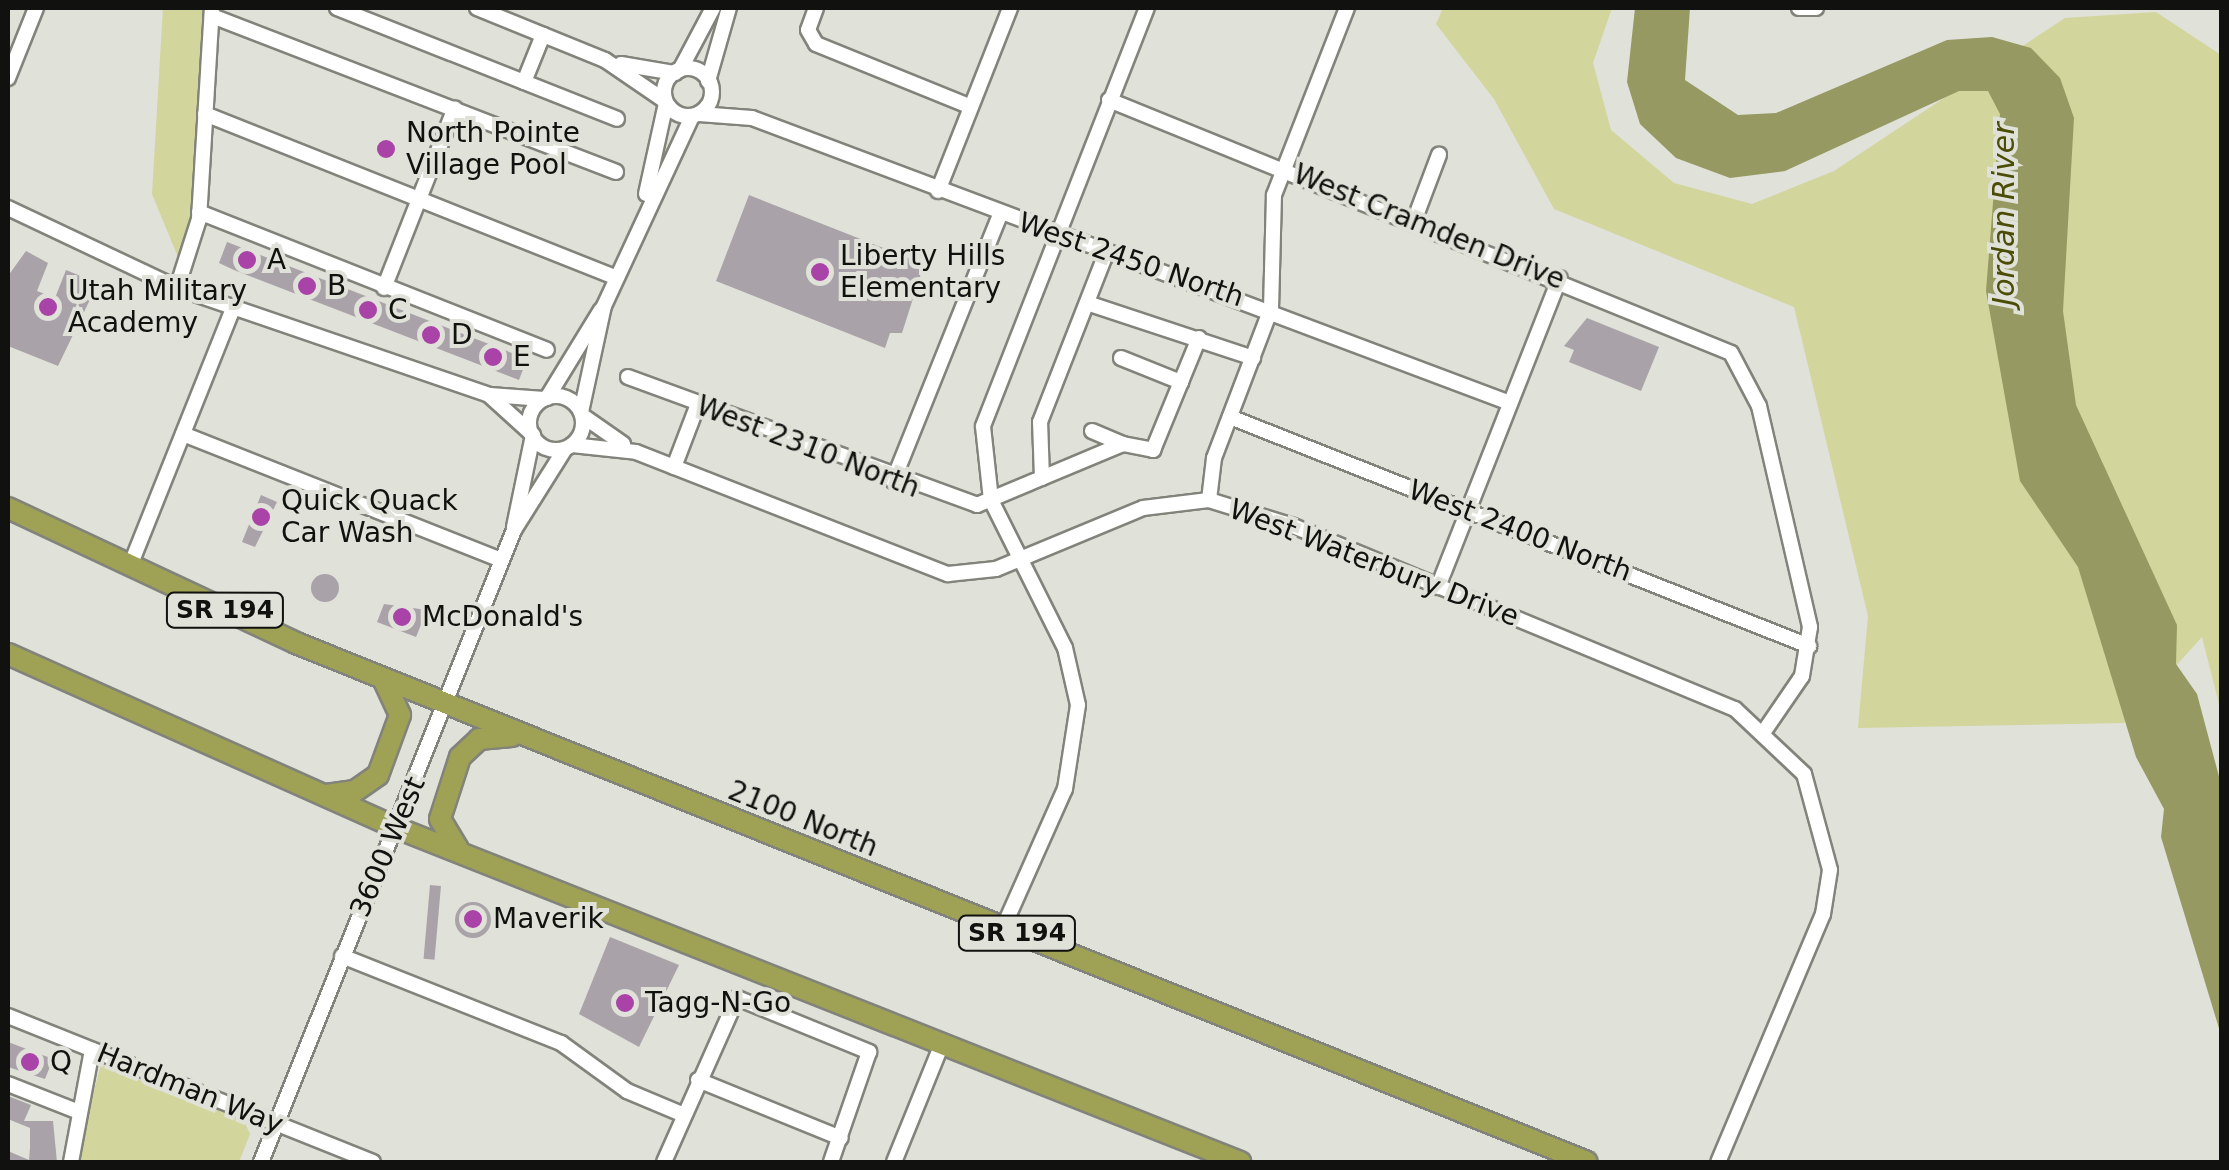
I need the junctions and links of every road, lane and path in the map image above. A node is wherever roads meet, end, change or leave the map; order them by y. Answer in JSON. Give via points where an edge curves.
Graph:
{"nodes":[{"id":1,"x":36,"y":8,"type":"edge"},
{"id":2,"x":336,"y":8,"type":"edge"},
{"id":3,"x":477,"y":8,"type":"edge"},
{"id":4,"x":713,"y":8,"type":"edge"},
{"id":5,"x":729,"y":8,"type":"edge"},
{"id":6,"x":816,"y":8,"type":"edge"},
{"id":7,"x":1010,"y":8,"type":"edge"},
{"id":8,"x":1146,"y":8,"type":"edge"},
{"id":9,"x":1347,"y":8,"type":"edge"},
{"id":10,"x":1800,"y":8,"type":"edge"},
{"id":11,"x":1816,"y":8,"type":"edge"},
{"id":12,"x":212,"y":12,"type":"edge"},
{"id":13,"x":543,"y":35,"type":"junction"},
{"id":14,"x":604,"y":60,"type":"junction"},
{"id":15,"x":677,"y":71,"type":"junction"},
{"id":16,"x":8,"y":78,"type":"edge"},
{"id":17,"x":524,"y":82,"type":"junction"},
{"id":18,"x":710,"y":84,"type":"junction"},
{"id":19,"x":1108,"y":100,"type":"junction"},
{"id":20,"x":666,"y":102,"type":"junction"},
{"id":21,"x":454,"y":108,"type":"junction"},
{"id":22,"x":971,"y":108,"type":"junction"},
{"id":23,"x":205,"y":114,"type":"junction"},
{"id":24,"x":695,"y":115,"type":"junction"},
{"id":25,"x":752,"y":118,"type":"junction"},
{"id":26,"x":617,"y":119,"type":"dead end"},
{"id":27,"x":1439,"y":155,"type":"dead end"},
{"id":28,"x":1283,"y":169,"type":"junction"},
{"id":29,"x":616,"y":172,"type":"dead end"},
{"id":30,"x":938,"y":191,"type":"junction"},
{"id":31,"x":419,"y":198,"type":"junction"},
{"id":32,"x":645,"y":200,"type":"junction"},
{"id":33,"x":8,"y":208,"type":"edge"},
{"id":34,"x":199,"y":212,"type":"junction"},
{"id":35,"x":1000,"y":216,"type":"junction"},
{"id":36,"x":1414,"y":221,"type":"junction"},
{"id":37,"x":1054,"y":237,"type":"junction"},
{"id":38,"x":1106,"y":254,"type":"junction"},
{"id":39,"x":615,"y":276,"type":"junction"},
{"id":40,"x":1560,"y":278,"type":"junction"},
{"id":41,"x":177,"y":288,"type":"junction"},
{"id":42,"x":384,"y":288,"type":"junction"},
{"id":43,"x":1087,"y":302,"type":"junction"},
{"id":44,"x":234,"y":306,"type":"junction"},
{"id":45,"x":604,"y":306,"type":"junction"},
{"id":46,"x":1271,"y":309,"type":"junction"},
{"id":47,"x":1199,"y":338,"type":"junction"},
{"id":48,"x":547,"y":350,"type":"dead end"},
{"id":49,"x":1121,"y":358,"type":"dead end"},
{"id":50,"x":1254,"y":358,"type":"junction"},
{"id":51,"x":628,"y":376,"type":"dead end"},
{"id":52,"x":1181,"y":382,"type":"junction"},
{"id":53,"x":489,"y":395,"type":"junction"},
{"id":54,"x":546,"y":398,"type":"junction"},
{"id":55,"x":1510,"y":403,"type":"junction"},
{"id":56,"x":698,"y":404,"type":"junction"},
{"id":57,"x":582,"y":414,"type":"junction"},
{"id":58,"x":1230,"y":417,"type":"junction"},
{"id":59,"x":1092,"y":430,"type":"dead end"},
{"id":60,"x":183,"y":434,"type":"junction"},
{"id":61,"x":532,"y":435,"type":"junction"},
{"id":62,"x":1122,"y":444,"type":"junction"},
{"id":63,"x":569,"y":447,"type":"junction"},
{"id":64,"x":636,"y":452,"type":"junction"},
{"id":65,"x":674,"y":467,"type":"junction"},
{"id":66,"x":1042,"y":478,"type":"junction"},
{"id":67,"x":893,"y":481,"type":"junction"},
{"id":68,"x":990,"y":500,"type":"junction"},
{"id":69,"x":1208,"y":500,"type":"junction"},
{"id":70,"x":8,"y":508,"type":"edge"},
{"id":71,"x":1468,"y":511,"type":"junction"},
{"id":72,"x":514,"y":530,"type":"junction"},
{"id":73,"x":502,"y":560,"type":"junction"},
{"id":74,"x":1017,"y":560,"type":"junction"},
{"id":75,"x":130,"y":566,"type":"junction"},
{"id":76,"x":1438,"y":587,"type":"junction"},
{"id":77,"x":1809,"y":646,"type":"junction"},
{"id":78,"x":8,"y":654,"type":"edge"},
{"id":79,"x":380,"y":678,"type":"junction"},
{"id":80,"x":446,"y":704,"type":"junction"},
{"id":81,"x":1766,"y":730,"type":"junction"},
{"id":82,"x":528,"y":738,"type":"junction"},
{"id":83,"x":319,"y":794,"type":"junction"},
{"id":84,"x":398,"y":828,"type":"junction"},
{"id":85,"x":465,"y":854,"type":"junction"},
{"id":86,"x":1004,"y":928,"type":"junction"},
{"id":87,"x":342,"y":956,"type":"junction"},
{"id":88,"x":8,"y":1016,"type":"edge"},
{"id":89,"x":942,"y":1044,"type":"junction"},
{"id":90,"x":92,"y":1050,"type":"junction"},
{"id":91,"x":698,"y":1080,"type":"junction"},
{"id":92,"x":8,"y":1084,"type":"edge"},
{"id":93,"x":74,"y":1110,"type":"junction"},
{"id":94,"x":684,"y":1115,"type":"junction"},
{"id":95,"x":277,"y":1124,"type":"junction"},
{"id":96,"x":841,"y":1138,"type":"junction"},
{"id":97,"x":339,"y":1156,"type":"edge"},
{"id":98,"x":71,"y":1162,"type":"edge"},
{"id":99,"x":261,"y":1162,"type":"edge"},
{"id":100,"x":373,"y":1162,"type":"edge"},
{"id":101,"x":664,"y":1162,"type":"edge"},
{"id":102,"x":831,"y":1162,"type":"edge"},
{"id":103,"x":894,"y":1162,"type":"edge"},
{"id":104,"x":1240,"y":1162,"type":"edge"},
{"id":105,"x":1587,"y":1162,"type":"edge"},
{"id":106,"x":1718,"y":1162,"type":"edge"}],
"edges":[{"from":1,"to":16,"type":"street"},
{"from":2,"to":17,"type":"street"},
{"from":3,"to":13,"type":"street"},
{"from":4,"to":15,"type":"street"},
{"from":5,"to":18,"type":"street"},
{"from":6,"to":22,"type":"street","via":[[809,37]]},
{"from":7,"to":22,"type":"street"},
{"from":8,"to":19,"type":"street"},
{"from":9,"to":28,"type":"street"},
{"from":10,"to":11,"type":"street"},
{"from":12,"to":21,"type":"street"},
{"from":12,"to":23,"type":"street"},
{"from":13,"to":14,"type":"street"},
{"from":13,"to":17,"type":"street"},
{"from":14,"to":15,"type":"street","name":"West 2450 North"},
{"from":14,"to":20,"type":"street"},
{"from":15,"to":18,"type":"street","name":"West 2450 North"},
{"from":15,"to":20,"type":"street"},
{"from":17,"to":26,"type":"street"},
{"from":18,"to":24,"type":"street"},
{"from":18,"to":25,"type":"street","name":"West 2450 North"},
{"from":19,"to":28,"type":"street","name":"West Cramden Drive"},
{"from":19,"to":37,"type":"street"},
{"from":20,"to":24,"type":"street"},
{"from":20,"to":32,"type":"street"},
{"from":21,"to":29,"type":"street"},
{"from":21,"to":31,"type":"street"},
{"from":22,"to":30,"type":"street"},
{"from":23,"to":31,"type":"street"},
{"from":23,"to":34,"type":"street"},
{"from":24,"to":25,"type":"street","name":"West 2450 North"},
{"from":24,"to":32,"type":"street"},
{"from":25,"to":30,"type":"street","name":"West 2450 North"},
{"from":27,"to":36,"type":"street"},
{"from":28,"to":36,"type":"street","name":"West Cramden Drive"},
{"from":28,"to":46,"type":"street","via":[[1272,213]]},
{"from":30,"to":35,"type":"street","name":"West 2450 North"},
{"from":31,"to":39,"type":"street"},
{"from":31,"to":42,"type":"street"},
{"from":32,"to":39,"type":"street"},
{"from":33,"to":41,"type":"street"},
{"from":34,"to":41,"type":"street"},
{"from":34,"to":42,"type":"street"},
{"from":35,"to":37,"type":"street","name":"West 2450 North"},
{"from":35,"to":67,"type":"street"},
{"from":36,"to":40,"type":"street","name":"West Cramden Drive"},
{"from":37,"to":38,"type":"street","name":"West 2450 North"},
{"from":37,"to":68,"type":"street","via":[[986,410]]},
{"from":38,"to":43,"type":"street"},
{"from":38,"to":46,"type":"street","name":"West 2450 North"},
{"from":39,"to":45,"type":"street"},
{"from":40,"to":55,"type":"street"},
{"from":40,"to":77,"type":"street","name":"West Cramden Drive","via":[[1696,332],[1742,365],[1759,406]]},
{"from":41,"to":44,"type":"street"},
{"from":42,"to":48,"type":"street"},
{"from":43,"to":47,"type":"street"},
{"from":43,"to":66,"type":"street","via":[[1040,422]]},
{"from":44,"to":53,"type":"street"},
{"from":44,"to":60,"type":"street"},
{"from":45,"to":54,"type":"street"},
{"from":45,"to":57,"type":"street"},
{"from":46,"to":50,"type":"street"},
{"from":46,"to":55,"type":"street","name":"West 2450 North"},
{"from":47,"to":50,"type":"street"},
{"from":47,"to":52,"type":"street"},
{"from":49,"to":52,"type":"street"},
{"from":50,"to":58,"type":"street"},
{"from":51,"to":56,"type":"street","name":"West 2310 North"},
{"from":52,"to":62,"type":"street","via":[[1150,452]]},
{"from":53,"to":54,"type":"street"},
{"from":53,"to":61,"type":"street"},
{"from":54,"to":57,"type":"street","name":"West Waterbury Drive","via":[[567,398]]},
{"from":54,"to":61,"type":"street"},
{"from":55,"to":71,"type":"street"},
{"from":56,"to":65,"type":"street"},
{"from":56,"to":67,"type":"street","name":"West 2310 North"},
{"from":57,"to":63,"type":"street"},
{"from":57,"to":64,"type":"street","name":"West Waterbury Drive"},
{"from":58,"to":69,"type":"street"},
{"from":58,"to":71,"type":"street","name":"West 2400 North"},
{"from":59,"to":62,"type":"street"},
{"from":60,"to":73,"type":"street"},
{"from":60,"to":75,"type":"street"},
{"from":61,"to":63,"type":"street","name":"West Waterbury Drive"},
{"from":61,"to":72,"type":"street"},
{"from":62,"to":66,"type":"street"},
{"from":63,"to":64,"type":"street","name":"West Waterbury Drive"},
{"from":63,"to":72,"type":"street"},
{"from":64,"to":65,"type":"street","name":"West Waterbury Drive"},
{"from":65,"to":74,"type":"street","name":"West Waterbury Drive","via":[[948,574]]},
{"from":66,"to":68,"type":"street"},
{"from":67,"to":68,"type":"street","name":"West 2310 North","via":[[966,505]]},
{"from":68,"to":74,"type":"street"},
{"from":69,"to":74,"type":"street","name":"West Waterbury Drive","via":[[1143,508]]},
{"from":69,"to":76,"type":"street","name":"West Waterbury Drive"},
{"from":70,"to":75,"type":"highway","name":"2100 North","number":"SR 194"},
{"from":71,"to":76,"type":"street"},
{"from":71,"to":77,"type":"street","name":"West 2400 North"},
{"from":72,"to":73,"type":"street","name":"3600 West"},
{"from":73,"to":80,"type":"street","name":"3600 West"},
{"from":74,"to":86,"type":"street","via":[[1065,648],[1078,720],[1065,789]]},
{"from":75,"to":79,"type":"highway","name":"2100 North","number":"SR 194"},
{"from":76,"to":81,"type":"street","name":"West Waterbury Drive","via":[[1714,698]]},
{"from":77,"to":81,"type":"street","via":[[1802,676]]},
{"from":78,"to":83,"type":"highway"},
{"from":79,"to":80,"type":"highway","name":"2100 North","number":"SR 194"},
{"from":79,"to":83,"type":"highway","via":[[400,715],[378,775],[355,791]]},
{"from":80,"to":82,"type":"highway","name":"2100 North","number":"SR 194"},
{"from":80,"to":84,"type":"street","name":"3600 West"},
{"from":81,"to":106,"type":"street","name":"West Waterbury Drive","via":[[1811,786],[1830,882]]},
{"from":82,"to":85,"type":"highway","via":[[488,736],[460,757],[440,818]]},
{"from":82,"to":86,"type":"highway","name":"2100 North","number":"SR 194"},
{"from":83,"to":84,"type":"highway"},
{"from":84,"to":85,"type":"highway"},
{"from":84,"to":87,"type":"street","name":"3600 West"},
{"from":85,"to":89,"type":"highway"},
{"from":86,"to":105,"type":"highway","name":"2100 North","number":"SR 194"},
{"from":87,"to":94,"type":"street","via":[[572,1048],[627,1091]]},
{"from":87,"to":95,"type":"street","name":"3600 West"},
{"from":88,"to":90,"type":"street","name":"Hardman Way"},
{"from":89,"to":103,"type":"street"},
{"from":89,"to":104,"type":"highway"},
{"from":90,"to":93,"type":"street"},
{"from":90,"to":95,"type":"street","name":"Hardman Way"},
{"from":91,"to":94,"type":"street"},
{"from":91,"to":96,"type":"street"},
{"from":91,"to":96,"type":"street","via":[[734,1000],[869,1052]]},
{"from":92,"to":93,"type":"street"},
{"from":93,"to":98,"type":"street"},
{"from":94,"to":101,"type":"street"},
{"from":95,"to":97,"type":"street","name":"Hardman Way"},
{"from":95,"to":99,"type":"street","name":"3600 West"},
{"from":96,"to":102,"type":"street"},
{"from":97,"to":100,"type":"street","name":"Hardman Way"}]}
